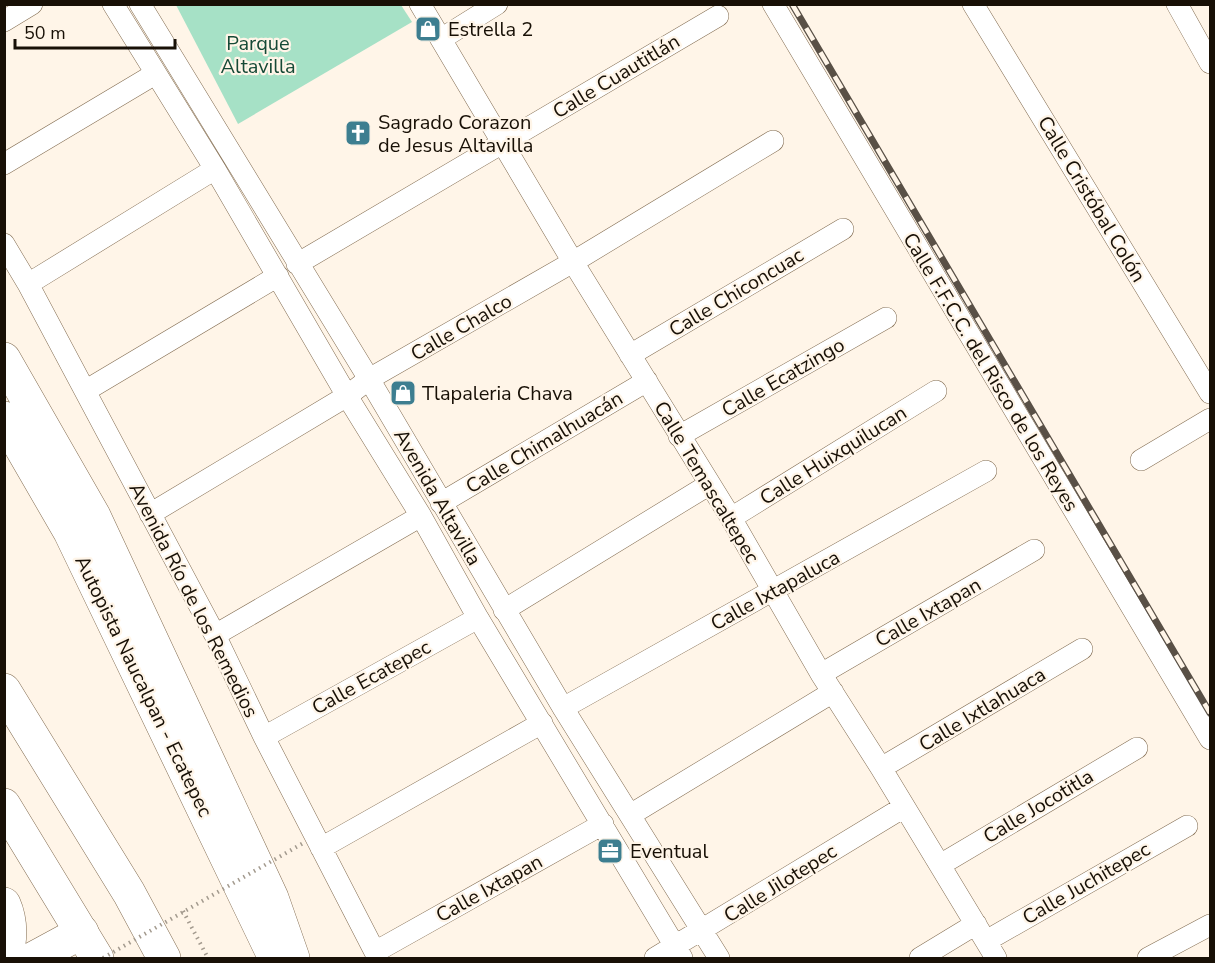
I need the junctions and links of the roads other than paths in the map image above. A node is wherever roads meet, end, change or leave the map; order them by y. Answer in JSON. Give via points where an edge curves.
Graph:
{"nodes":[{"id":1,"x":32,"y":4,"type":"edge"},
{"id":2,"x":113,"y":4,"type":"edge"},
{"id":3,"x":140,"y":4,"type":"edge"},
{"id":4,"x":420,"y":4,"type":"edge"},
{"id":5,"x":497,"y":4,"type":"edge"},
{"id":6,"x":773,"y":4,"type":"edge"},
{"id":7,"x":973,"y":4,"type":"edge"},
{"id":8,"x":1177,"y":4,"type":"edge"},
{"id":9,"x":718,"y":16,"type":"dead end"},
{"id":10,"x":4,"y":21,"type":"edge"},
{"id":11,"x":441,"y":39,"type":"junction"},
{"id":12,"x":1210,"y":63,"type":"edge"},
{"id":13,"x":155,"y":74,"type":"junction"},
{"id":14,"x":773,"y":141,"type":"dead end"},
{"id":15,"x":502,"y":143,"type":"junction"},
{"id":16,"x":4,"y":164,"type":"edge"},
{"id":17,"x":215,"y":169,"type":"junction"},
{"id":18,"x":843,"y":229,"type":"dead end"},
{"id":19,"x":4,"y":244,"type":"edge"},
{"id":20,"x":573,"y":262,"type":"junction"},
{"id":21,"x":297,"y":264,"type":"junction"},
{"id":22,"x":278,"y":276,"type":"junction"},
{"id":23,"x":28,"y":284,"type":"junction"},
{"id":24,"x":886,"y":318,"type":"dead end"},
{"id":25,"x":630,"y":355,"type":"junction"},
{"id":26,"x":4,"y":359,"type":"edge"},
{"id":27,"x":369,"y":379,"type":"junction"},
{"id":28,"x":647,"y":381,"type":"junction"},
{"id":29,"x":85,"y":390,"type":"junction"},
{"id":30,"x":936,"y":391,"type":"dead end"},
{"id":31,"x":1210,"y":393,"type":"edge"},
{"id":32,"x":346,"y":396,"type":"junction"},
{"id":33,"x":4,"y":418,"type":"edge"},
{"id":34,"x":1210,"y":419,"type":"edge"},
{"id":35,"x":679,"y":436,"type":"junction"},
{"id":36,"x":1141,"y":460,"type":"dead end"},
{"id":37,"x":986,"y":471,"type":"dead end"},
{"id":38,"x":710,"y":484,"type":"junction"},
{"id":39,"x":441,"y":503,"type":"junction"},
{"id":40,"x":150,"y":514,"type":"junction"},
{"id":41,"x":420,"y":516,"type":"junction"},
{"id":42,"x":731,"y":518,"type":"junction"},
{"id":43,"x":82,"y":524,"type":"junction"},
{"id":44,"x":1034,"y":550,"type":"dead end"},
{"id":45,"x":772,"y":591,"type":"junction"},
{"id":46,"x":504,"y":610,"type":"junction"},
{"id":47,"x":478,"y":618,"type":"junction"},
{"id":48,"x":215,"y":635,"type":"junction"},
{"id":49,"x":1082,"y":649,"type":"dead end"},
{"id":50,"x":821,"y":674,"type":"junction"},
{"id":51,"x":4,"y":690,"type":"edge"},
{"id":52,"x":833,"y":692,"type":"junction"},
{"id":53,"x":563,"y":708,"type":"junction"},
{"id":54,"x":542,"y":723,"type":"junction"},
{"id":55,"x":264,"y":737,"type":"junction"},
{"id":56,"x":1210,"y":739,"type":"edge"},
{"id":57,"x":1137,"y":748,"type":"dead end"},
{"id":58,"x":881,"y":768,"type":"junction"},
{"id":59,"x":4,"y":805,"type":"edge"},
{"id":60,"x":904,"y":807,"type":"junction"},
{"id":61,"x":630,"y":815,"type":"junction"},
{"id":62,"x":603,"y":824,"type":"junction"},
{"id":63,"x":1187,"y":826,"type":"dead end"},
{"id":64,"x":313,"y":845,"type":"junction"},
{"id":65,"x":940,"y":865,"type":"junction"},
{"id":66,"x":272,"y":898,"type":"junction"},
{"id":67,"x":4,"y":904,"type":"edge"},
{"id":68,"x":1210,"y":925,"type":"edge"},
{"id":69,"x":702,"y":930,"type":"junction"},
{"id":70,"x":986,"y":941,"type":"edge"},
{"id":71,"x":90,"y":945,"type":"edge"},
{"id":72,"x":679,"y":953,"type":"edge"},
{"id":73,"x":377,"y":955,"type":"edge"},
{"id":74,"x":6,"y":958,"type":"edge"},
{"id":75,"x":34,"y":958,"type":"edge"},
{"id":76,"x":164,"y":958,"type":"edge"},
{"id":77,"x":275,"y":958,"type":"edge"},
{"id":78,"x":293,"y":958,"type":"edge"},
{"id":79,"x":308,"y":958,"type":"edge"},
{"id":80,"x":655,"y":958,"type":"edge"},
{"id":81,"x":719,"y":958,"type":"edge"},
{"id":82,"x":920,"y":958,"type":"edge"},
{"id":83,"x":1148,"y":958,"type":"edge"}],
"edges":[{"from":1,"to":10,"type":"street"},
{"from":2,"to":13,"type":"street","name":"Avenida Altavilla"},
{"from":3,"to":21,"type":"street","name":"Avenida Altavilla"},
{"from":4,"to":11,"type":"street","name":"Calle Temascaltepec"},
{"from":5,"to":11,"type":"street"},
{"from":6,"to":56,"type":"street","name":"Calle F.F.C.C. del Risco de los Reyes"},
{"from":7,"to":31,"type":"street","name":"Calle Cristóbal Colón"},
{"from":8,"to":12,"type":"street"},
{"from":9,"to":15,"type":"street","name":"Calle Cuautitlán"},
{"from":11,"to":15,"type":"street","name":"Calle Temascaltepec"},
{"from":13,"to":16,"type":"street"},
{"from":13,"to":17,"type":"street","name":"Avenida Altavilla"},
{"from":14,"to":20,"type":"street","name":"Calle Chalco"},
{"from":15,"to":20,"type":"street","name":"Calle Temascaltepec"},
{"from":15,"to":21,"type":"street","name":"Calle Cuautitlán"},
{"from":17,"to":22,"type":"street","name":"Avenida Altavilla"},
{"from":17,"to":23,"type":"street"},
{"from":18,"to":25,"type":"street","name":"Calle Chiconcuac"},
{"from":19,"to":23,"type":"street","name":"Avenida Río de los Remedios"},
{"from":20,"to":25,"type":"street","name":"Calle Temascaltepec"},
{"from":20,"to":27,"type":"street","name":"Calle Chalco"},
{"from":21,"to":27,"type":"street","name":"Avenida Altavilla"},
{"from":22,"to":29,"type":"street"},
{"from":22,"to":32,"type":"street","name":"Avenida Altavilla"},
{"from":23,"to":29,"type":"street","name":"Avenida Río de los Remedios"},
{"from":24,"to":35,"type":"street","name":"Calle Ecatzingo"},
{"from":25,"to":28,"type":"street","name":"Calle Temascaltepec"},
{"from":26,"to":43,"type":"main road","name":"Autopista Naucalpan - Ecatepec"},
{"from":27,"to":32,"type":"street","name":"Calle Chalco"},
{"from":27,"to":39,"type":"street","name":"Avenida Altavilla"},
{"from":28,"to":35,"type":"street","name":"Calle Temascaltepec"},
{"from":28,"to":39,"type":"street","name":"Calle Chimalhuacán"},
{"from":29,"to":40,"type":"street","name":"Avenida Río de los Remedios"},
{"from":30,"to":42,"type":"street","name":"Calle Huixquilucan"},
{"from":32,"to":40,"type":"street","name":"Calle Chalco"},
{"from":32,"to":41,"type":"street","name":"Avenida Altavilla"},
{"from":33,"to":43,"type":"main road","name":"Autopista Naucalpan - Ecatepec"},
{"from":34,"to":36,"type":"street"},
{"from":35,"to":38,"type":"street","name":"Calle Temascaltepec"},
{"from":37,"to":45,"type":"street","name":"Calle Ixtapaluca"},
{"from":38,"to":42,"type":"street","name":"Calle Temascaltepec"},
{"from":38,"to":46,"type":"street"},
{"from":39,"to":46,"type":"street","name":"Avenida Altavilla"},
{"from":40,"to":48,"type":"street","name":"Avenida Río de los Remedios"},
{"from":41,"to":47,"type":"street","name":"Avenida Altavilla"},
{"from":41,"to":48,"type":"street"},
{"from":42,"to":45,"type":"street","name":"Calle Temascaltepec"},
{"from":43,"to":66,"type":"main road","name":"Autopista Naucalpan - Ecatepec"},
{"from":43,"to":77,"type":"main road","name":"Autopista Naucalpan - Ecatepec"},
{"from":44,"to":50,"type":"street","name":"Calle Ixtapan"},
{"from":45,"to":50,"type":"street","name":"Calle Temascaltepec"},
{"from":45,"to":53,"type":"street","name":"Calle Ixtapaluca"},
{"from":46,"to":53,"type":"street","name":"Avenida Altavilla"},
{"from":47,"to":54,"type":"street","name":"Avenida Altavilla"},
{"from":47,"to":55,"type":"street","name":"Calle Ecatepec"},
{"from":48,"to":55,"type":"street","name":"Avenida Río de los Remedios"},
{"from":49,"to":58,"type":"street","name":"Calle Ixtlahuaca"},
{"from":50,"to":52,"type":"street","name":"Calle Temascaltepec"},
{"from":51,"to":76,"type":"main road","via":[[129,893]]},
{"from":52,"to":58,"type":"street","name":"Calle Temascaltepec"},
{"from":52,"to":61,"type":"street"},
{"from":53,"to":61,"type":"street","name":"Avenida Altavilla"},
{"from":54,"to":62,"type":"street","name":"Avenida Altavilla"},
{"from":54,"to":64,"type":"street"},
{"from":55,"to":64,"type":"street","name":"Avenida Río de los Remedios"},
{"from":57,"to":65,"type":"street","name":"Calle Jocotitla"},
{"from":58,"to":60,"type":"street","name":"Calle Temascaltepec"},
{"from":59,"to":71,"type":"main road"},
{"from":60,"to":65,"type":"street","name":"Calle Temascaltepec"},
{"from":60,"to":69,"type":"street","name":"Calle Jilotepec"},
{"from":61,"to":69,"type":"street","name":"Avenida Altavilla"},
{"from":62,"to":72,"type":"street","name":"Avenida Altavilla"},
{"from":62,"to":73,"type":"street","name":"Calle Ixtapan"},
{"from":63,"to":70,"type":"street","name":"Calle Juchitepec"},
{"from":64,"to":73,"type":"street","name":"Avenida Río de los Remedios"},
{"from":65,"to":70,"type":"street","name":"Calle Temascaltepec"},
{"from":66,"to":78,"type":"main road","name":"Autopista Naucalpan - Ecatepec"},
{"from":66,"to":79,"type":"main road","name":"Autopista Naucalpan - Ecatepec"},
{"from":67,"to":74,"type":"main road","via":[[10,926]]},
{"from":68,"to":83,"type":"street"},
{"from":69,"to":72,"type":"street","name":"Calle Jilotepec"},
{"from":69,"to":81,"type":"street","name":"Avenida Altavilla"},
{"from":70,"to":82,"type":"street","name":"Calle Juchitepec"},
{"from":71,"to":75,"type":"main road"},
{"from":72,"to":80,"type":"street","name":"Calle Jilotepec"}]}
